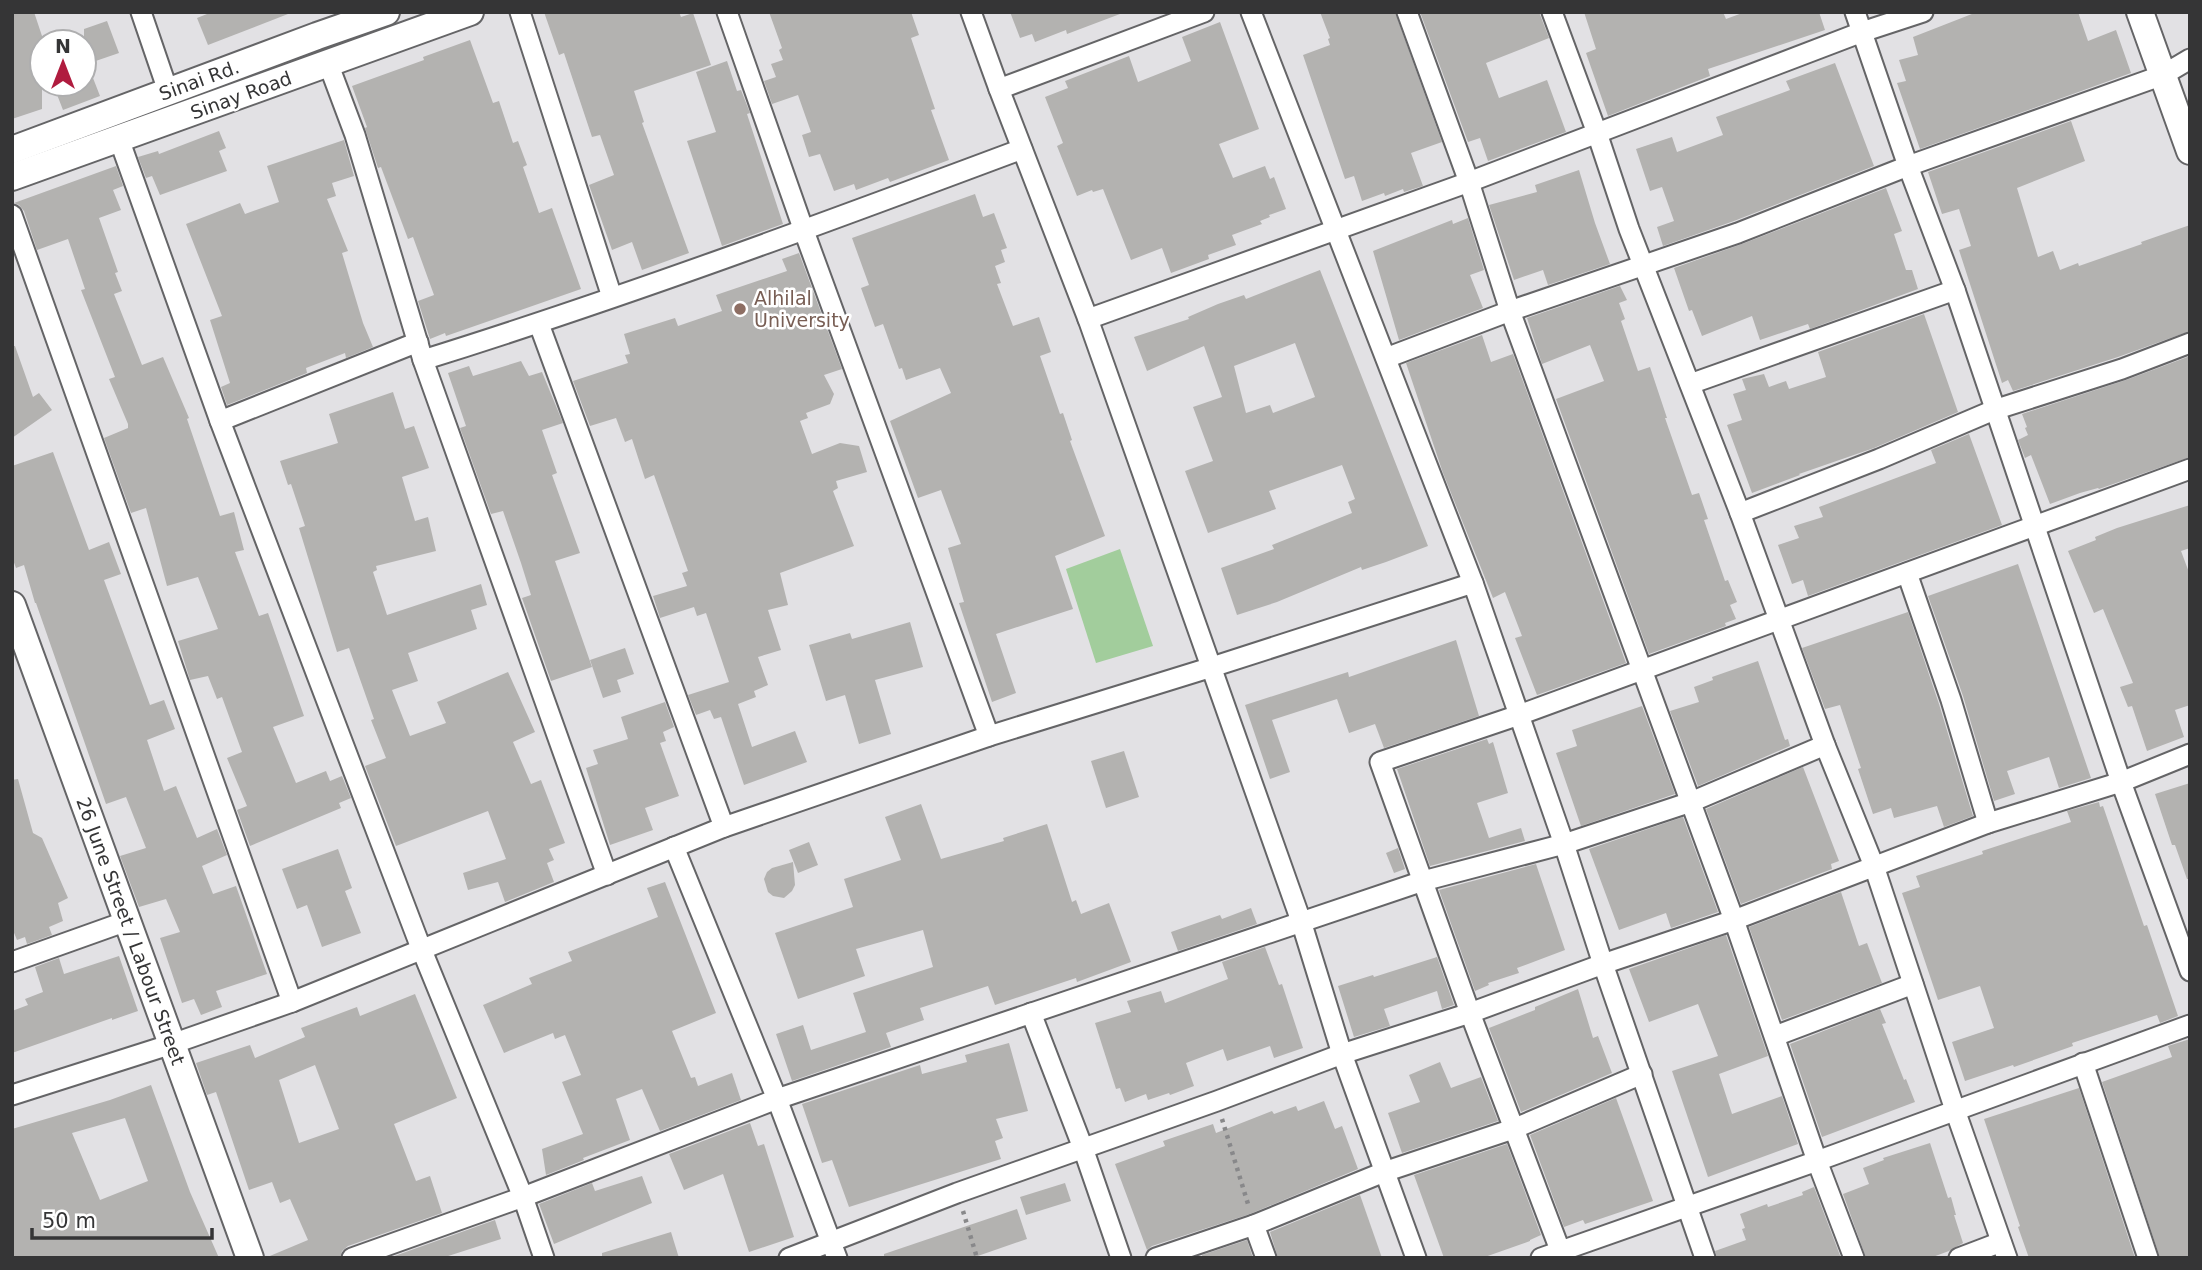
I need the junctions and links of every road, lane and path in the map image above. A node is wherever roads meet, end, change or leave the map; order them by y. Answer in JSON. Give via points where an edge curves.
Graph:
{"nodes":[{"id":1,"x":141,"y":12,"type":"edge"},
{"id":2,"x":386,"y":12,"type":"edge"},
{"id":3,"x":470,"y":12,"type":"edge"},
{"id":4,"x":520,"y":12,"type":"edge"},
{"id":5,"x":727,"y":12,"type":"edge"},
{"id":6,"x":971,"y":12,"type":"edge"},
{"id":7,"x":1204,"y":12,"type":"edge"},
{"id":8,"x":1251,"y":12,"type":"edge"},
{"id":9,"x":1407,"y":12,"type":"edge"},
{"id":10,"x":1552,"y":12,"type":"edge"},
{"id":11,"x":1855,"y":12,"type":"edge"},
{"id":12,"x":1923,"y":12,"type":"edge"},
{"id":13,"x":2140,"y":12,"type":"edge"},
{"id":14,"x":1863,"y":32,"type":"junction"},
{"id":15,"x":2190,"y":59,"type":"edge"},
{"id":16,"x":328,"y":64,"type":"junction"},
{"id":17,"x":2163,"y":75,"type":"junction"},
{"id":18,"x":999,"y":89,"type":"junction"},
{"id":19,"x":168,"y":91,"type":"junction"},
{"id":20,"x":1597,"y":133,"type":"junction"},
{"id":21,"x":119,"y":139,"type":"junction"},
{"id":22,"x":1022,"y":149,"type":"junction"},
{"id":23,"x":12,"y":150,"type":"edge"},
{"id":24,"x":2190,"y":151,"type":"edge"},
{"id":25,"x":1908,"y":166,"type":"junction"},
{"id":26,"x":12,"y":177,"type":"edge"},
{"id":27,"x":1469,"y":182,"type":"junction"},
{"id":28,"x":12,"y":215,"type":"edge"},
{"id":29,"x":1336,"y":229,"type":"junction"},
{"id":30,"x":804,"y":231,"type":"junction"},
{"id":31,"x":1643,"y":266,"type":"junction"},
{"id":32,"x":1955,"y":290,"type":"junction"},
{"id":33,"x":612,"y":298,"type":"junction"},
{"id":34,"x":1510,"y":311,"type":"junction"},
{"id":35,"x":1088,"y":319,"type":"junction"},
{"id":36,"x":539,"y":324,"type":"junction"},
{"id":37,"x":2190,"y":343,"type":"edge"},
{"id":38,"x":421,"y":351,"type":"junction"},
{"id":39,"x":1386,"y":358,"type":"junction"},
{"id":40,"x":1690,"y":384,"type":"junction"},
{"id":41,"x":1994,"y":410,"type":"junction"},
{"id":42,"x":219,"y":421,"type":"junction"},
{"id":43,"x":2190,"y":469,"type":"edge"},
{"id":44,"x":1740,"y":513,"type":"junction"},
{"id":45,"x":2033,"y":526,"type":"junction"},
{"id":46,"x":1907,"y":573,"type":"junction"},
{"id":47,"x":1472,"y":583,"type":"junction"},
{"id":48,"x":14,"y":614,"type":"edge"},
{"id":49,"x":1779,"y":620,"type":"junction"},
{"id":50,"x":1212,"y":667,"type":"junction"},
{"id":51,"x":1643,"y":670,"type":"junction"},
{"id":52,"x":1519,"y":715,"type":"junction"},
{"id":53,"x":989,"y":736,"type":"junction"},
{"id":54,"x":1825,"y":745,"type":"junction"},
{"id":55,"x":2190,"y":754,"type":"edge"},
{"id":56,"x":2121,"y":782,"type":"junction"},
{"id":57,"x":1691,"y":802,"type":"junction"},
{"id":58,"x":1988,"y":824,"type":"junction"},
{"id":59,"x":724,"y":827,"type":"junction"},
{"id":60,"x":1564,"y":844,"type":"junction"},
{"id":61,"x":674,"y":847,"type":"junction"},
{"id":62,"x":1874,"y":866,"type":"junction"},
{"id":63,"x":607,"y":875,"type":"junction"},
{"id":64,"x":1423,"y":881,"type":"junction"},
{"id":65,"x":127,"y":920,"type":"junction"},
{"id":66,"x":1734,"y":920,"type":"junction"},
{"id":67,"x":1301,"y":921,"type":"junction"},
{"id":68,"x":421,"y":948,"type":"junction"},
{"id":69,"x":12,"y":962,"type":"edge"},
{"id":70,"x":1603,"y":964,"type":"junction"},
{"id":71,"x":2190,"y":971,"type":"edge"},
{"id":72,"x":1913,"y":984,"type":"junction"},
{"id":73,"x":292,"y":1002,"type":"junction"},
{"id":74,"x":1031,"y":1013,"type":"junction"},
{"id":75,"x":1470,"y":1013,"type":"junction"},
{"id":76,"x":2190,"y":1025,"type":"edge"},
{"id":77,"x":1775,"y":1036,"type":"junction"},
{"id":78,"x":172,"y":1044,"type":"junction"},
{"id":79,"x":1342,"y":1054,"type":"junction"},
{"id":80,"x":2083,"y":1063,"type":"junction"},
{"id":81,"x":1642,"y":1074,"type":"junction"},
{"id":82,"x":12,"y":1095,"type":"edge"},
{"id":83,"x":777,"y":1099,"type":"junction"},
{"id":84,"x":1217,"y":1101,"type":"junction"},
{"id":85,"x":1955,"y":1110,"type":"junction"},
{"id":86,"x":1513,"y":1129,"type":"junction"},
{"id":87,"x":1083,"y":1148,"type":"junction"},
{"id":88,"x":1817,"y":1161,"type":"junction"},
{"id":89,"x":1384,"y":1172,"type":"junction"},
{"id":90,"x":957,"y":1193,"type":"junction"},
{"id":91,"x":523,"y":1197,"type":"junction"},
{"id":92,"x":1687,"y":1206,"type":"junction"},
{"id":93,"x":1254,"y":1225,"type":"junction"},
{"id":94,"x":834,"y":1250,"type":"edge"},
{"id":95,"x":2004,"y":1250,"type":"edge"},
{"id":96,"x":1562,"y":1254,"type":"edge"},
{"id":97,"x":250,"y":1258,"type":"edge"},
{"id":98,"x":352,"y":1258,"type":"edge"},
{"id":99,"x":544,"y":1258,"type":"edge"},
{"id":100,"x":789,"y":1258,"type":"edge"},
{"id":101,"x":977,"y":1258,"type":"edge"},
{"id":102,"x":1121,"y":1258,"type":"edge"},
{"id":103,"x":1156,"y":1258,"type":"edge"},
{"id":104,"x":1266,"y":1258,"type":"edge"},
{"id":105,"x":1416,"y":1258,"type":"edge"},
{"id":106,"x":1541,"y":1258,"type":"edge"},
{"id":107,"x":1705,"y":1258,"type":"edge"},
{"id":108,"x":1854,"y":1258,"type":"edge"},
{"id":109,"x":1959,"y":1258,"type":"edge"},
{"id":110,"x":2148,"y":1258,"type":"edge"}],
"edges":[{"from":1,"to":19,"type":"street"},
{"from":2,"to":19,"type":"main road","name":"Sinai Rd."},
{"from":3,"to":16,"type":"main road","name":"Sinay Road"},
{"from":4,"to":33,"type":"street"},
{"from":5,"to":30,"type":"street"},
{"from":6,"to":18,"type":"street"},
{"from":7,"to":18,"type":"street"},
{"from":8,"to":29,"type":"street"},
{"from":9,"to":27,"type":"street"},
{"from":10,"to":20,"type":"street"},
{"from":11,"to":14,"type":"street"},
{"from":12,"to":14,"type":"street"},
{"from":13,"to":17,"type":"main road"},
{"from":14,"to":20,"type":"street"},
{"from":14,"to":25,"type":"street"},
{"from":15,"to":17,"type":"street"},
{"from":16,"to":21,"type":"main road","name":"Sinay Road"},
{"from":16,"to":38,"type":"street","via":[[355,135]]},
{"from":17,"to":24,"type":"main road"},
{"from":17,"to":25,"type":"street"},
{"from":18,"to":22,"type":"street"},
{"from":19,"to":23,"type":"main road","name":"Sinai Rd."},
{"from":20,"to":27,"type":"street"},
{"from":20,"to":31,"type":"street"},
{"from":21,"to":26,"type":"main road","name":"Sinay Road"},
{"from":21,"to":42,"type":"street"},
{"from":22,"to":30,"type":"street"},
{"from":22,"to":35,"type":"street"},
{"from":25,"to":31,"type":"street"},
{"from":25,"to":32,"type":"street"},
{"from":27,"to":29,"type":"street"},
{"from":27,"to":34,"type":"street"},
{"from":28,"to":73,"type":"street"},
{"from":29,"to":35,"type":"street"},
{"from":29,"to":39,"type":"street"},
{"from":30,"to":33,"type":"street"},
{"from":30,"to":53,"type":"street"},
{"from":31,"to":34,"type":"street"},
{"from":31,"to":40,"type":"street"},
{"from":32,"to":40,"type":"street"},
{"from":32,"to":41,"type":"street"},
{"from":33,"to":36,"type":"street"},
{"from":34,"to":39,"type":"street"},
{"from":34,"to":51,"type":"street"},
{"from":35,"to":50,"type":"street"},
{"from":36,"to":38,"type":"street"},
{"from":36,"to":59,"type":"street"},
{"from":37,"to":41,"type":"street"},
{"from":38,"to":42,"type":"street"},
{"from":38,"to":63,"type":"street"},
{"from":39,"to":47,"type":"street"},
{"from":40,"to":44,"type":"street"},
{"from":41,"to":44,"type":"street"},
{"from":41,"to":45,"type":"street"},
{"from":42,"to":68,"type":"street"},
{"from":43,"to":45,"type":"street"},
{"from":44,"to":49,"type":"street"},
{"from":45,"to":46,"type":"street"},
{"from":45,"to":56,"type":"street"},
{"from":46,"to":49,"type":"street"},
{"from":46,"to":58,"type":"street"},
{"from":47,"to":50,"type":"street"},
{"from":47,"to":52,"type":"street"},
{"from":48,"to":65,"type":"main road","name":"26 June Street / Labour Street"},
{"from":49,"to":51,"type":"street"},
{"from":49,"to":54,"type":"street"},
{"from":50,"to":53,"type":"street"},
{"from":50,"to":67,"type":"street"},
{"from":51,"to":52,"type":"street"},
{"from":51,"to":57,"type":"street"},
{"from":52,"to":60,"type":"street"},
{"from":52,"to":64,"type":"street","via":[[1380,762]]},
{"from":53,"to":59,"type":"street"},
{"from":54,"to":57,"type":"street"},
{"from":54,"to":62,"type":"street"},
{"from":55,"to":56,"type":"street"},
{"from":56,"to":58,"type":"street"},
{"from":56,"to":71,"type":"street"},
{"from":57,"to":60,"type":"street"},
{"from":57,"to":66,"type":"street"},
{"from":58,"to":62,"type":"street"},
{"from":59,"to":61,"type":"street"},
{"from":60,"to":64,"type":"street"},
{"from":60,"to":70,"type":"street"},
{"from":61,"to":63,"type":"street"},
{"from":61,"to":83,"type":"street"},
{"from":62,"to":66,"type":"street"},
{"from":62,"to":72,"type":"street"},
{"from":63,"to":68,"type":"street"},
{"from":64,"to":67,"type":"street"},
{"from":64,"to":75,"type":"street"},
{"from":65,"to":69,"type":"street"},
{"from":65,"to":78,"type":"main road","name":"26 June Street / Labour Street"},
{"from":66,"to":70,"type":"street"},
{"from":66,"to":77,"type":"street"},
{"from":67,"to":74,"type":"street"},
{"from":67,"to":79,"type":"street"},
{"from":68,"to":73,"type":"street"},
{"from":68,"to":91,"type":"street"},
{"from":70,"to":75,"type":"street"},
{"from":70,"to":81,"type":"street"},
{"from":72,"to":77,"type":"street"},
{"from":72,"to":85,"type":"street"},
{"from":73,"to":78,"type":"street"},
{"from":74,"to":83,"type":"street"},
{"from":74,"to":87,"type":"street"},
{"from":75,"to":79,"type":"street"},
{"from":75,"to":86,"type":"street"},
{"from":76,"to":80,"type":"street"},
{"from":77,"to":88,"type":"street"},
{"from":78,"to":82,"type":"street"},
{"from":78,"to":97,"type":"main road","name":"26 June Street / Labour Street"},
{"from":79,"to":84,"type":"street"},
{"from":79,"to":89,"type":"street"},
{"from":80,"to":85,"type":"street"},
{"from":80,"to":110,"type":"street"},
{"from":81,"to":86,"type":"street"},
{"from":81,"to":92,"type":"street"},
{"from":83,"to":91,"type":"street"},
{"from":83,"to":94,"type":"street"},
{"from":84,"to":87,"type":"street"},
{"from":84,"to":93,"type":"path"},
{"from":85,"to":88,"type":"street"},
{"from":85,"to":95,"type":"street"},
{"from":86,"to":89,"type":"street"},
{"from":86,"to":96,"type":"street"},
{"from":87,"to":90,"type":"street"},
{"from":87,"to":102,"type":"street"},
{"from":88,"to":92,"type":"street"},
{"from":88,"to":108,"type":"street"},
{"from":89,"to":93,"type":"street"},
{"from":89,"to":105,"type":"street"},
{"from":90,"to":94,"type":"street"},
{"from":90,"to":101,"type":"path"},
{"from":91,"to":98,"type":"street"},
{"from":91,"to":99,"type":"street"},
{"from":92,"to":96,"type":"street"},
{"from":92,"to":107,"type":"street"},
{"from":93,"to":103,"type":"street"},
{"from":93,"to":104,"type":"street"},
{"from":94,"to":100,"type":"street"},
{"from":95,"to":109,"type":"street"},
{"from":96,"to":106,"type":"street"}]}
